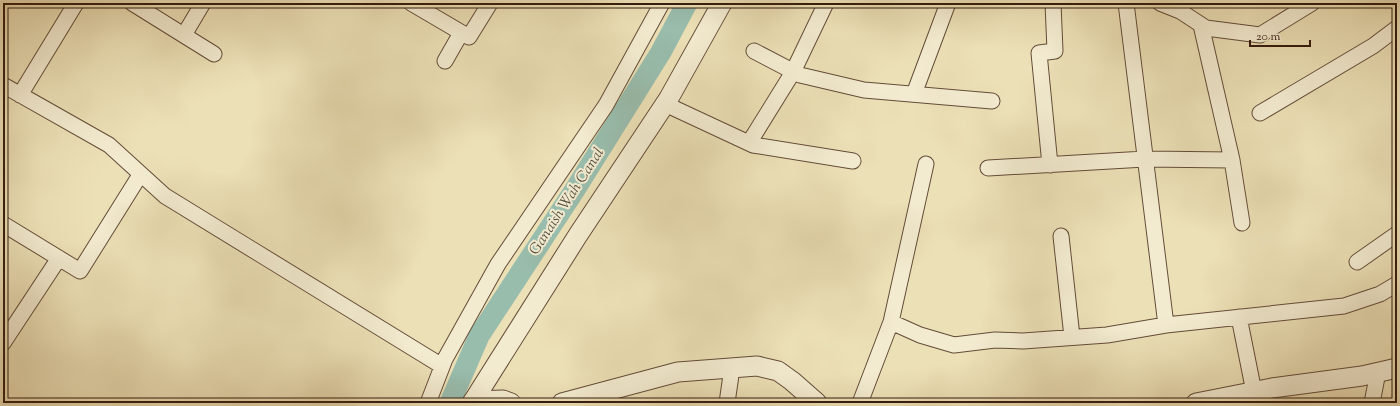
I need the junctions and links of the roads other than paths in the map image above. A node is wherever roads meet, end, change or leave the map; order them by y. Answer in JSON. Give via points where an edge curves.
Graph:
{"nodes":[{"id":1,"x":76,"y":3,"type":"edge"},
{"id":2,"x":132,"y":3,"type":"edge"},
{"id":3,"x":203,"y":3,"type":"edge"},
{"id":4,"x":410,"y":3,"type":"edge"},
{"id":5,"x":490,"y":3,"type":"edge"},
{"id":6,"x":662,"y":3,"type":"edge"},
{"id":7,"x":722,"y":3,"type":"edge"},
{"id":8,"x":826,"y":3,"type":"edge"},
{"id":9,"x":948,"y":3,"type":"edge"},
{"id":10,"x":1053,"y":3,"type":"edge"},
{"id":11,"x":1126,"y":3,"type":"edge"},
{"id":12,"x":1160,"y":3,"type":"edge"},
{"id":13,"x":1312,"y":3,"type":"edge"},
{"id":14,"x":1202,"y":25,"type":"junction"},
{"id":15,"x":1397,"y":28,"type":"edge"},
{"id":16,"x":461,"y":33,"type":"junction"},
{"id":17,"x":184,"y":35,"type":"junction"},
{"id":18,"x":754,"y":52,"type":"dead end"},
{"id":19,"x":214,"y":54,"type":"dead end"},
{"id":20,"x":445,"y":61,"type":"dead end"},
{"id":21,"x":794,"y":72,"type":"junction"},
{"id":22,"x":3,"y":85,"type":"edge"},
{"id":23,"x":914,"y":94,"type":"junction"},
{"id":24,"x":20,"y":95,"type":"junction"},
{"id":25,"x":992,"y":101,"type":"dead end"},
{"id":26,"x":665,"y":104,"type":"junction"},
{"id":27,"x":1260,"y":113,"type":"dead end"},
{"id":28,"x":749,"y":143,"type":"junction"},
{"id":29,"x":1145,"y":159,"type":"junction"},
{"id":30,"x":1232,"y":160,"type":"junction"},
{"id":31,"x":853,"y":161,"type":"dead end"},
{"id":32,"x":926,"y":164,"type":"dead end"},
{"id":33,"x":1050,"y":165,"type":"junction"},
{"id":34,"x":988,"y":168,"type":"dead end"},
{"id":35,"x":140,"y":175,"type":"junction"},
{"id":36,"x":1242,"y":223,"type":"dead end"},
{"id":37,"x":3,"y":224,"type":"edge"},
{"id":38,"x":1061,"y":236,"type":"dead end"},
{"id":39,"x":1396,"y":238,"type":"edge"},
{"id":40,"x":59,"y":258,"type":"junction"},
{"id":41,"x":1356,"y":262,"type":"dead end"},
{"id":42,"x":1397,"y":284,"type":"edge"},
{"id":43,"x":1239,"y":317,"type":"junction"},
{"id":44,"x":891,"y":322,"type":"junction"},
{"id":45,"x":1166,"y":325,"type":"junction"},
{"id":46,"x":5,"y":336,"type":"edge"},
{"id":47,"x":1072,"y":337,"type":"junction"},
{"id":48,"x":442,"y":366,"type":"junction"},
{"id":49,"x":732,"y":368,"type":"junction"},
{"id":50,"x":1397,"y":368,"type":"edge"},
{"id":51,"x":1375,"y":388,"type":"edge"},
{"id":52,"x":1254,"y":392,"type":"junction"},
{"id":53,"x":591,"y":399,"type":"edge"},
{"id":54,"x":472,"y":402,"type":"edge"},
{"id":55,"x":428,"y":403,"type":"edge"},
{"id":56,"x":511,"y":403,"type":"edge"},
{"id":57,"x":562,"y":403,"type":"edge"},
{"id":58,"x":727,"y":403,"type":"edge"},
{"id":59,"x":817,"y":403,"type":"edge"},
{"id":60,"x":860,"y":403,"type":"edge"},
{"id":61,"x":1196,"y":403,"type":"edge"},
{"id":62,"x":1382,"y":403,"type":"edge"}],
"edges":[{"from":1,"to":24,"type":"street"},
{"from":2,"to":17,"type":"street"},
{"from":3,"to":17,"type":"street"},
{"from":4,"to":16,"type":"street"},
{"from":5,"to":16,"type":"street","via":[[469,37]]},
{"from":6,"to":48,"type":"street","via":[[606,105],[498,264]]},
{"from":7,"to":26,"type":"street"},
{"from":8,"to":21,"type":"street"},
{"from":9,"to":23,"type":"street"},
{"from":10,"to":33,"type":"street","via":[[1055,51],[1039,53]]},
{"from":11,"to":29,"type":"street"},
{"from":12,"to":14,"type":"street"},
{"from":13,"to":14,"type":"street","via":[[1260,35],[1206,28]]},
{"from":14,"to":30,"type":"street"},
{"from":15,"to":27,"type":"street","via":[[1373,46]]},
{"from":16,"to":20,"type":"street"},
{"from":17,"to":19,"type":"street"},
{"from":18,"to":21,"type":"street"},
{"from":21,"to":23,"type":"street","via":[[864,90]]},
{"from":21,"to":28,"type":"street"},
{"from":22,"to":24,"type":"street"},
{"from":23,"to":25,"type":"street"},
{"from":24,"to":35,"type":"street","via":[[108,145]]},
{"from":26,"to":28,"type":"street"},
{"from":26,"to":54,"type":"street"},
{"from":28,"to":31,"type":"street"},
{"from":29,"to":30,"type":"street"},
{"from":29,"to":33,"type":"street"},
{"from":29,"to":45,"type":"street"},
{"from":30,"to":36,"type":"street"},
{"from":32,"to":44,"type":"street"},
{"from":33,"to":34,"type":"street"},
{"from":35,"to":40,"type":"street","via":[[80,271]]},
{"from":35,"to":48,"type":"street","via":[[165,196]]},
{"from":37,"to":40,"type":"street"},
{"from":38,"to":47,"type":"street"},
{"from":39,"to":41,"type":"street"},
{"from":40,"to":46,"type":"street"},
{"from":42,"to":43,"type":"street","via":[[1380,294],[1344,306]]},
{"from":43,"to":45,"type":"street"},
{"from":43,"to":52,"type":"street"},
{"from":44,"to":47,"type":"street","via":[[920,335],[954,345],[995,340],[1023,341]]},
{"from":44,"to":60,"type":"street"},
{"from":45,"to":47,"type":"street","via":[[1107,335]]},
{"from":48,"to":55,"type":"street"},
{"from":49,"to":53,"type":"street","via":[[678,372]]},
{"from":49,"to":58,"type":"street"},
{"from":49,"to":59,"type":"street","via":[[757,366],[778,371]]},
{"from":50,"to":51,"type":"street"},
{"from":51,"to":52,"type":"street","via":[[1362,376]]},
{"from":51,"to":62,"type":"street"},
{"from":52,"to":61,"type":"street"},
{"from":53,"to":57,"type":"street"},
{"from":54,"to":56,"type":"street","via":[[503,400]]}]}
